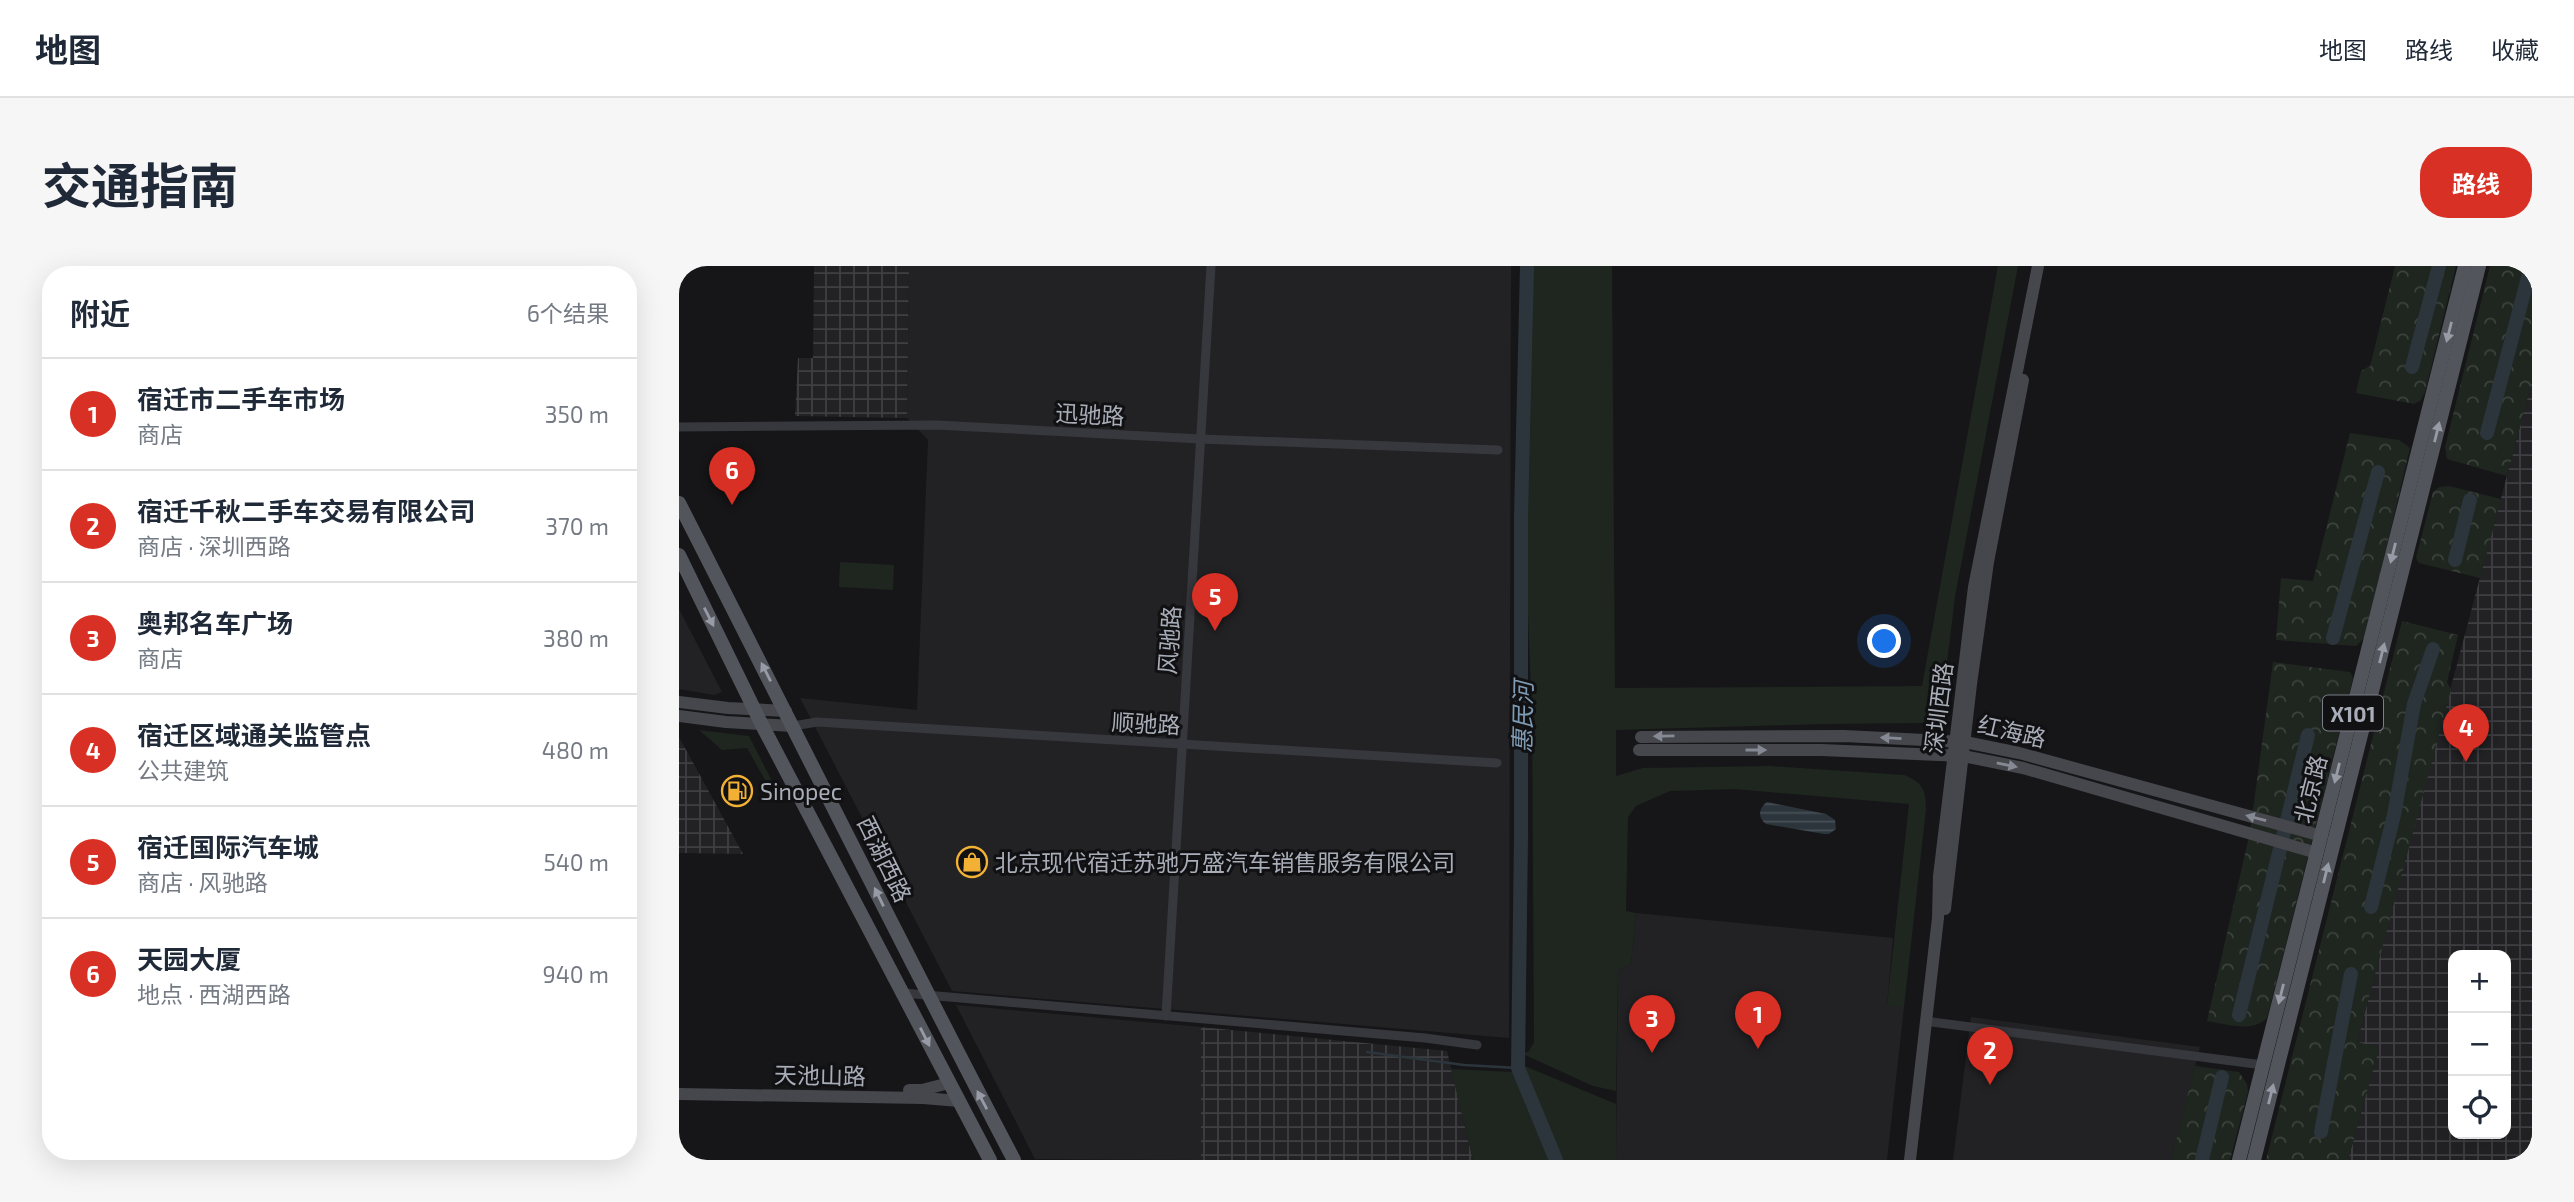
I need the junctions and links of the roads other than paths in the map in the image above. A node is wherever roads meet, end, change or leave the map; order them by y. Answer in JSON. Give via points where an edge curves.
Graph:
{"nodes":[{"id":1,"x":1211,"y":266,"type":"edge"},
{"id":2,"x":2038,"y":266,"type":"edge"},
{"id":3,"x":2047,"y":266,"type":"edge"},
{"id":4,"x":2465,"y":266,"type":"edge"},
{"id":5,"x":2479,"y":266,"type":"edge"},
{"id":6,"x":679,"y":427,"type":"edge"},
{"id":7,"x":1201,"y":439,"type":"junction"},
{"id":8,"x":1498,"y":450,"type":"dead end"},
{"id":9,"x":679,"y":503,"type":"edge"},
{"id":10,"x":679,"y":555,"type":"edge"},
{"id":11,"x":679,"y":702,"type":"edge"},
{"id":12,"x":756,"y":710,"type":"junction"},
{"id":13,"x":786,"y":711,"type":"junction"},
{"id":14,"x":679,"y":716,"type":"edge"},
{"id":15,"x":762,"y":724,"type":"junction"},
{"id":16,"x":793,"y":726,"type":"junction"},
{"id":17,"x":1960,"y":742,"type":"junction"},
{"id":18,"x":1182,"y":746,"type":"junction"},
{"id":19,"x":1958,"y":756,"type":"junction"},
{"id":20,"x":1497,"y":763,"type":"dead end"},
{"id":21,"x":2322,"y":836,"type":"junction"},
{"id":22,"x":2317,"y":853,"type":"junction"},
{"id":23,"x":903,"y":993,"type":"junction"},
{"id":24,"x":927,"y":995,"type":"junction"},
{"id":25,"x":1166,"y":1016,"type":"junction"},
{"id":26,"x":1932,"y":1022,"type":"junction"},
{"id":27,"x":1477,"y":1045,"type":"dead end"},
{"id":28,"x":2263,"y":1065,"type":"junction"},
{"id":29,"x":949,"y":1083,"type":"junction"},
{"id":30,"x":679,"y":1086,"type":"edge"},
{"id":31,"x":679,"y":1094,"type":"edge"},
{"id":32,"x":959,"y":1101,"type":"junction"},
{"id":33,"x":990,"y":1160,"type":"edge"},
{"id":34,"x":1014,"y":1160,"type":"edge"},
{"id":35,"x":1910,"y":1160,"type":"edge"},
{"id":36,"x":1917,"y":1160,"type":"edge"},
{"id":37,"x":2239,"y":1160,"type":"edge"},
{"id":38,"x":2254,"y":1160,"type":"edge"}],
"edges":[{"from":1,"to":7,"type":"street","name":"风驰路"},
{"from":2,"to":17,"type":"street","name":"深圳西路","via":[[1975,587]]},
{"from":3,"to":17,"type":"street","name":"深圳西路","via":[[1988,562]]},
{"from":4,"to":21,"type":"main road","name":"北京路","number":"X101","one_way":true},
{"from":38,"to":5,"type":"main road","name":"北京路","number":"X101","one_way":true},
{"from":6,"to":7,"type":"street","name":"迅驰路","via":[[936,425]]},
{"from":7,"to":8,"type":"street","name":"迅驰路"},
{"from":7,"to":18,"type":"street","name":"风驰路"},
{"from":13,"to":9,"type":"main road","name":"西湖西路","one_way":true},
{"from":10,"to":12,"type":"main road","name":"西湖西路","one_way":true},
{"from":11,"to":12,"type":"street"},
{"from":12,"to":13,"type":"street"},
{"from":12,"to":15,"type":"main road","name":"西湖西路"},
{"from":13,"to":16,"type":"main road","name":"西湖西路"},
{"from":14,"to":15,"type":"street"},
{"from":15,"to":16,"type":"street"},
{"from":15,"to":23,"type":"main road","name":"西湖西路"},
{"from":16,"to":18,"type":"street","name":"顺驰路","via":[[817,722]]},
{"from":24,"to":16,"type":"main road","name":"西湖西路","one_way":true},
{"from":17,"to":19,"type":"street","name":"深圳西路"},
{"from":17,"to":19,"type":"street","name":"红海路","one_way":true,"via":[[1832,735],[1640,743]]},
{"from":21,"to":17,"type":"street","name":"红海路","one_way":true,"via":[[2019,753]]},
{"from":18,"to":20,"type":"street","name":"顺驰路"},
{"from":18,"to":25,"type":"street","name":"风驰路"},
{"from":19,"to":22,"type":"street","name":"红海路","one_way":true,"via":[[2023,768]]},
{"from":19,"to":26,"type":"street","name":"深圳西路"},
{"from":19,"to":35,"type":"street","name":"深圳西路"},
{"from":21,"to":22,"type":"main road","name":"北京路","number":"X101"},
{"from":22,"to":28,"type":"main road","name":"北京路","number":"X101","one_way":true},
{"from":23,"to":24,"type":"street"},
{"from":23,"to":29,"type":"main road","name":"西湖西路","one_way":true},
{"from":24,"to":25,"type":"street"},
{"from":34,"to":24,"type":"main road","name":"西湖西路","one_way":true},
{"from":25,"to":27,"type":"street"},
{"from":26,"to":28,"type":"street"},
{"from":26,"to":36,"type":"street","name":"深圳西路"},
{"from":28,"to":37,"type":"main road","name":"北京路","number":"X101"},
{"from":29,"to":30,"type":"street","name":"天池山路","via":[[922,1090]]},
{"from":29,"to":32,"type":"main road","name":"西湖西路"},
{"from":31,"to":32,"type":"street","name":"天池山路"},
{"from":32,"to":33,"type":"main road","name":"西湖西路"}]}
